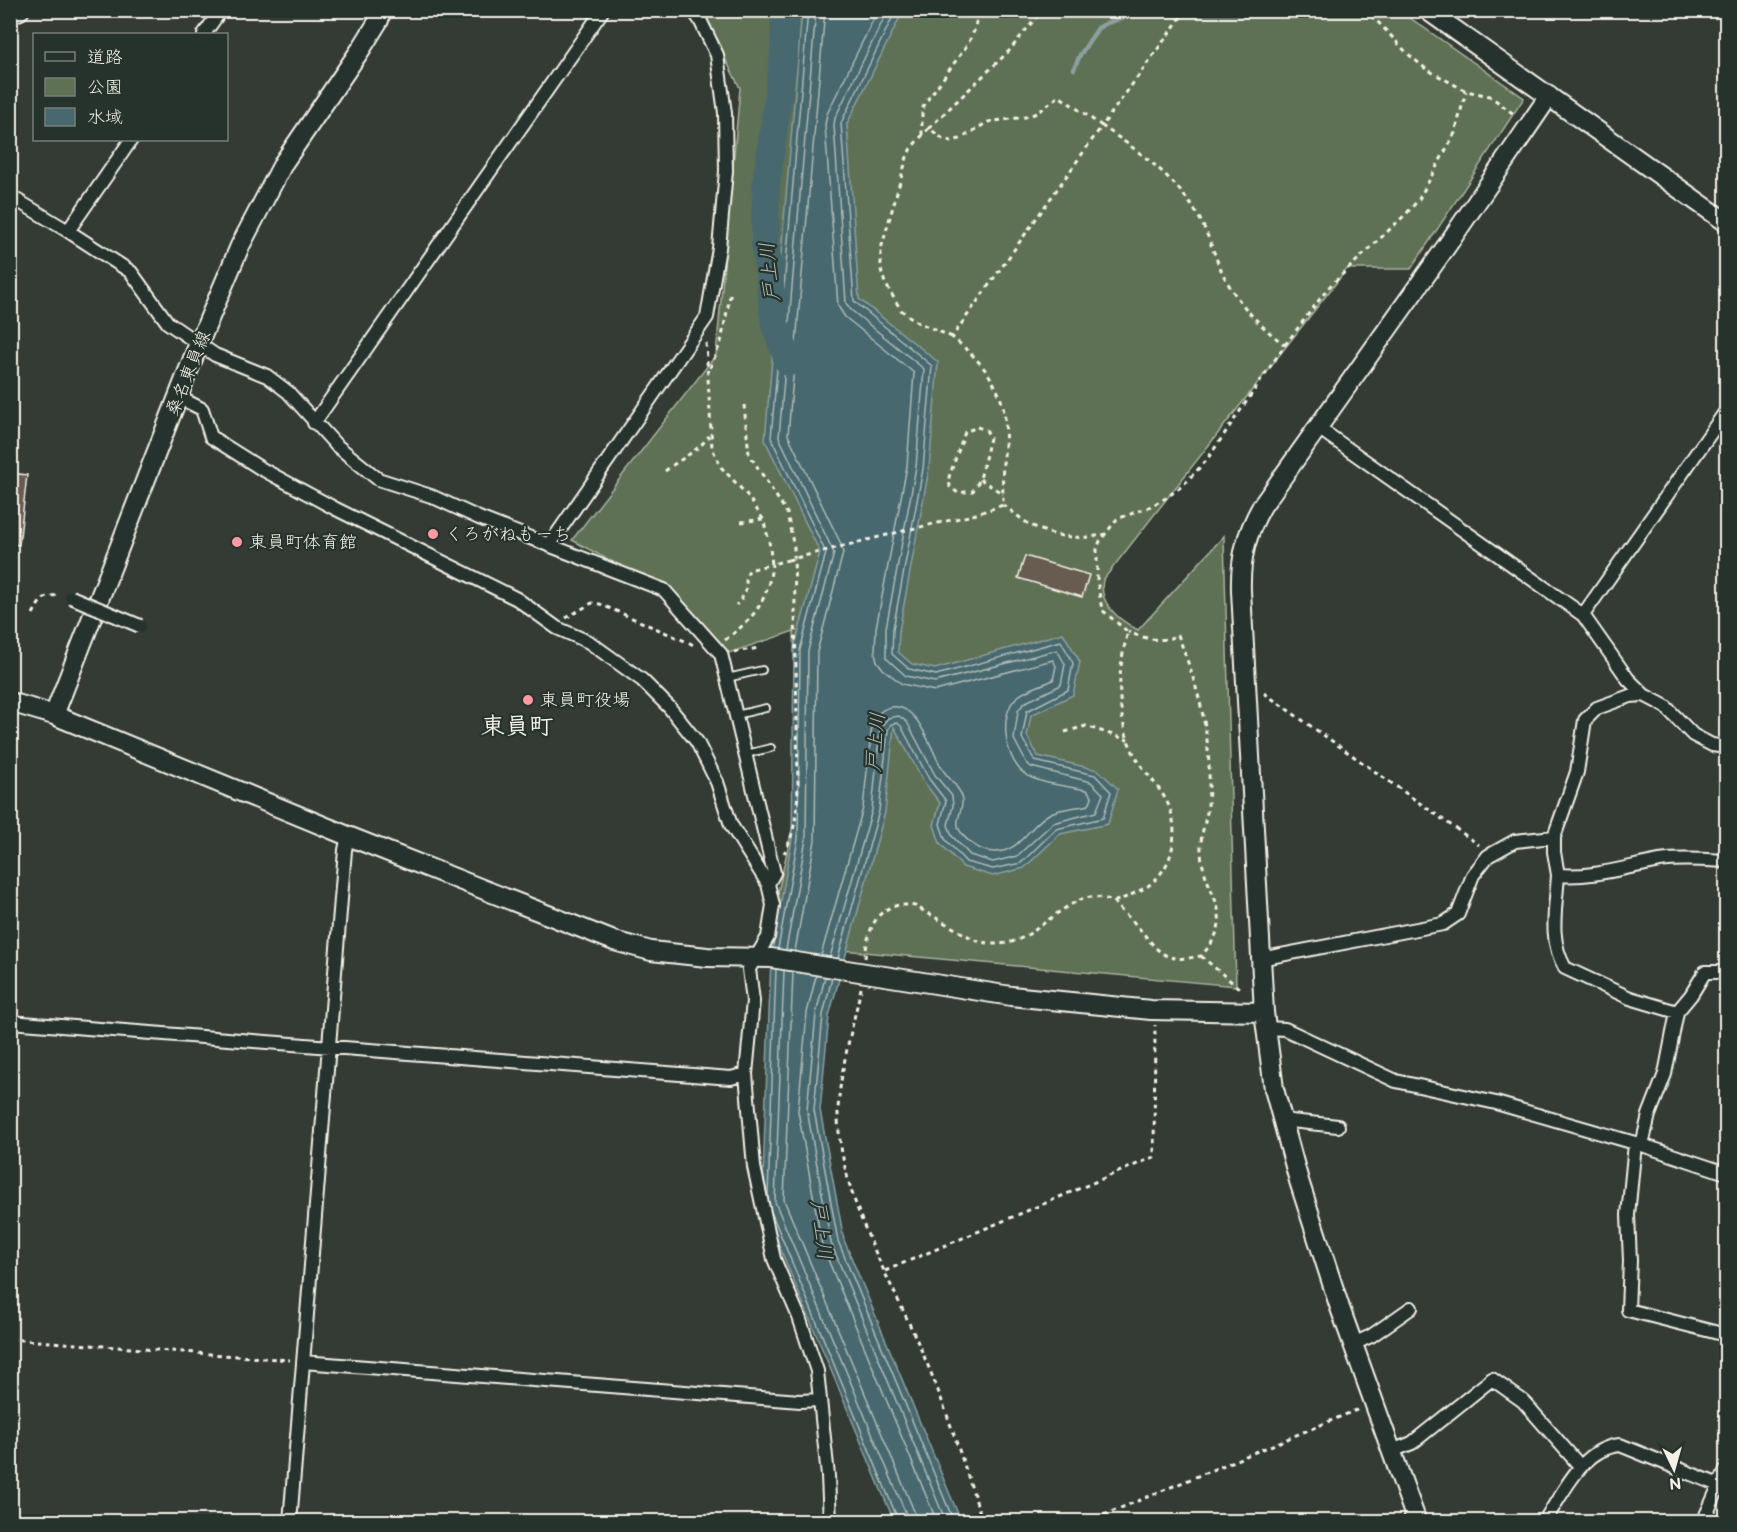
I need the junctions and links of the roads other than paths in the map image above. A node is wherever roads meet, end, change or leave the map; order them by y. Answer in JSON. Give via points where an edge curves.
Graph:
{"nodes":[{"id":1,"x":20,"y":10,"type":"edge"},
{"id":2,"x":221,"y":10,"type":"edge"},
{"id":3,"x":381,"y":10,"type":"edge"},
{"id":4,"x":603,"y":10,"type":"edge"},
{"id":5,"x":693,"y":10,"type":"edge"},
{"id":6,"x":1428,"y":10,"type":"edge"},
{"id":7,"x":10,"y":14,"type":"edge"},
{"id":8,"x":205,"y":33,"type":"edge"},
{"id":9,"x":1549,"y":96,"type":"junction"},
{"id":10,"x":130,"y":141,"type":"edge"},
{"id":11,"x":10,"y":196,"type":"edge"},
{"id":12,"x":1726,"y":222,"type":"edge"},
{"id":13,"x":68,"y":231,"type":"junction"},
{"id":14,"x":199,"y":343,"type":"junction"},
{"id":15,"x":178,"y":397,"type":"junction"},
{"id":16,"x":1726,"y":411,"type":"edge"},
{"id":17,"x":314,"y":423,"type":"junction"},
{"id":18,"x":1317,"y":427,"type":"junction"},
{"id":19,"x":550,"y":544,"type":"junction"},
{"id":20,"x":71,"y":597,"type":"road end"},
{"id":21,"x":1583,"y":615,"type":"junction"},
{"id":22,"x":140,"y":626,"type":"dead end"},
{"id":23,"x":762,"y":670,"type":"dead end"},
{"id":24,"x":727,"y":678,"type":"junction"},
{"id":25,"x":1644,"y":696,"type":"junction"},
{"id":26,"x":10,"y":702,"type":"edge"},
{"id":27,"x":766,"y":708,"type":"dead end"},
{"id":28,"x":54,"y":715,"type":"junction"},
{"id":29,"x":736,"y":715,"type":"junction"},
{"id":30,"x":1726,"y":747,"type":"edge"},
{"id":31,"x":771,"y":748,"type":"dead end"},
{"id":32,"x":745,"y":754,"type":"junction"},
{"id":33,"x":348,"y":836,"type":"junction"},
{"id":34,"x":1554,"y":837,"type":"junction"},
{"id":35,"x":1726,"y":861,"type":"edge"},
{"id":36,"x":1558,"y":876,"type":"junction"},
{"id":37,"x":771,"y":879,"type":"junction"},
{"id":38,"x":763,"y":958,"type":"junction"},
{"id":39,"x":1260,"y":958,"type":"junction"},
{"id":40,"x":1726,"y":972,"type":"edge"},
{"id":41,"x":1677,"y":1012,"type":"junction"},
{"id":42,"x":1265,"y":1020,"type":"junction"},
{"id":43,"x":10,"y":1022,"type":"edge"},
{"id":44,"x":329,"y":1047,"type":"junction"},
{"id":45,"x":746,"y":1074,"type":"junction"},
{"id":46,"x":1281,"y":1120,"type":"junction"},
{"id":47,"x":1338,"y":1126,"type":"dead end"},
{"id":48,"x":1639,"y":1144,"type":"junction"},
{"id":49,"x":1726,"y":1173,"type":"edge"},
{"id":50,"x":1411,"y":1308,"type":"dead end"},
{"id":51,"x":1726,"y":1335,"type":"edge"},
{"id":52,"x":1353,"y":1344,"type":"junction"},
{"id":53,"x":303,"y":1362,"type":"junction"},
{"id":54,"x":819,"y":1400,"type":"junction"},
{"id":55,"x":1392,"y":1451,"type":"junction"},
{"id":56,"x":1580,"y":1466,"type":"junction"},
{"id":57,"x":1726,"y":1470,"type":"edge"},
{"id":58,"x":1719,"y":1485,"type":"junction"},
{"id":59,"x":1547,"y":1517,"type":"dead end"},
{"id":60,"x":290,"y":1521,"type":"edge"},
{"id":61,"x":830,"y":1521,"type":"edge"},
{"id":62,"x":1417,"y":1521,"type":"edge"},
{"id":63,"x":1703,"y":1521,"type":"edge"}],
"edges":[{"from":1,"to":7,"type":"street"},
{"from":2,"to":8,"type":"street"},
{"from":3,"to":14,"type":"street","name":"桑名東員線","via":[[362,49],[284,162],[240,246]]},
{"from":4,"to":17,"type":"street"},
{"from":5,"to":19,"type":"street","via":[[717,55],[725,113],[726,171],[707,317]]},
{"from":6,"to":9,"type":"street"},
{"from":9,"to":12,"type":"street"},
{"from":9,"to":18,"type":"street"},
{"from":10,"to":13,"type":"street"},
{"from":11,"to":13,"type":"street"},
{"from":13,"to":14,"type":"street","via":[[130,272],[168,323]]},
{"from":14,"to":15,"type":"street","name":"桑名東員線"},
{"from":14,"to":17,"type":"street","via":[[215,355],[267,376],[288,392]]},
{"from":15,"to":28,"type":"street","name":"桑名東員線"},
{"from":15,"to":37,"type":"street","via":[[202,409],[211,437],[260,468],[517,599],[642,680],[697,742],[717,782],[730,825]]},
{"from":16,"to":21,"type":"street"},
{"from":17,"to":19,"type":"street","via":[[378,479],[432,496]]},
{"from":18,"to":21,"type":"street"},
{"from":18,"to":39,"type":"street","via":[[1262,506],[1244,546],[1241,575]]},
{"from":19,"to":24,"type":"street","via":[[664,590],[721,654]]},
{"from":20,"to":22,"type":"street","bridge":true},
{"from":21,"to":25,"type":"street"},
{"from":23,"to":24,"type":"lane"},
{"from":24,"to":29,"type":"street"},
{"from":25,"to":30,"type":"street","via":[[1665,706],[1693,735]]},
{"from":25,"to":34,"type":"street","via":[[1603,704],[1585,720],[1577,772]]},
{"from":26,"to":28,"type":"street"},
{"from":27,"to":29,"type":"lane"},
{"from":28,"to":33,"type":"street"},
{"from":29,"to":32,"type":"street"},
{"from":31,"to":32,"type":"lane"},
{"from":32,"to":37,"type":"street"},
{"from":33,"to":38,"type":"street","via":[[614,941],[651,951]]},
{"from":33,"to":44,"type":"street"},
{"from":34,"to":36,"type":"street"},
{"from":34,"to":39,"type":"street","via":[[1515,841],[1488,856],[1473,874],[1458,915],[1443,924]]},
{"from":35,"to":36,"type":"street","via":[[1662,861],[1576,877]]},
{"from":36,"to":41,"type":"street","via":[[1553,936],[1565,968],[1630,998]]},
{"from":37,"to":38,"type":"street","via":[[773,905]]},
{"from":38,"to":42,"type":"street","via":[[1011,996]]},
{"from":38,"to":45,"type":"street","via":[[749,969],[753,1001]]},
{"from":39,"to":42,"type":"street"},
{"from":40,"to":41,"type":"street","via":[[1705,972]]},
{"from":41,"to":48,"type":"street","via":[[1665,1074]]},
{"from":42,"to":46,"type":"street"},
{"from":42,"to":48,"type":"street","via":[[1396,1081],[1496,1103]]},
{"from":43,"to":44,"type":"street"},
{"from":44,"to":45,"type":"street","via":[[731,1078]]},
{"from":44,"to":53,"type":"street"},
{"from":45,"to":54,"type":"street","via":[[754,1167],[766,1228],[817,1371]]},
{"from":46,"to":47,"type":"street"},
{"from":46,"to":52,"type":"street"},
{"from":48,"to":49,"type":"street"},
{"from":48,"to":51,"type":"street","via":[[1628,1215],[1628,1310]]},
{"from":50,"to":52,"type":"street"},
{"from":52,"to":55,"type":"street"},
{"from":53,"to":54,"type":"street"},
{"from":53,"to":60,"type":"street"},
{"from":54,"to":61,"type":"street"},
{"from":55,"to":56,"type":"street","via":[[1412,1443],[1492,1379],[1523,1401]]},
{"from":55,"to":62,"type":"street"},
{"from":56,"to":58,"type":"street","via":[[1609,1445],[1620,1444]]},
{"from":56,"to":59,"type":"street"},
{"from":57,"to":58,"type":"street"},
{"from":58,"to":63,"type":"street"}]}
